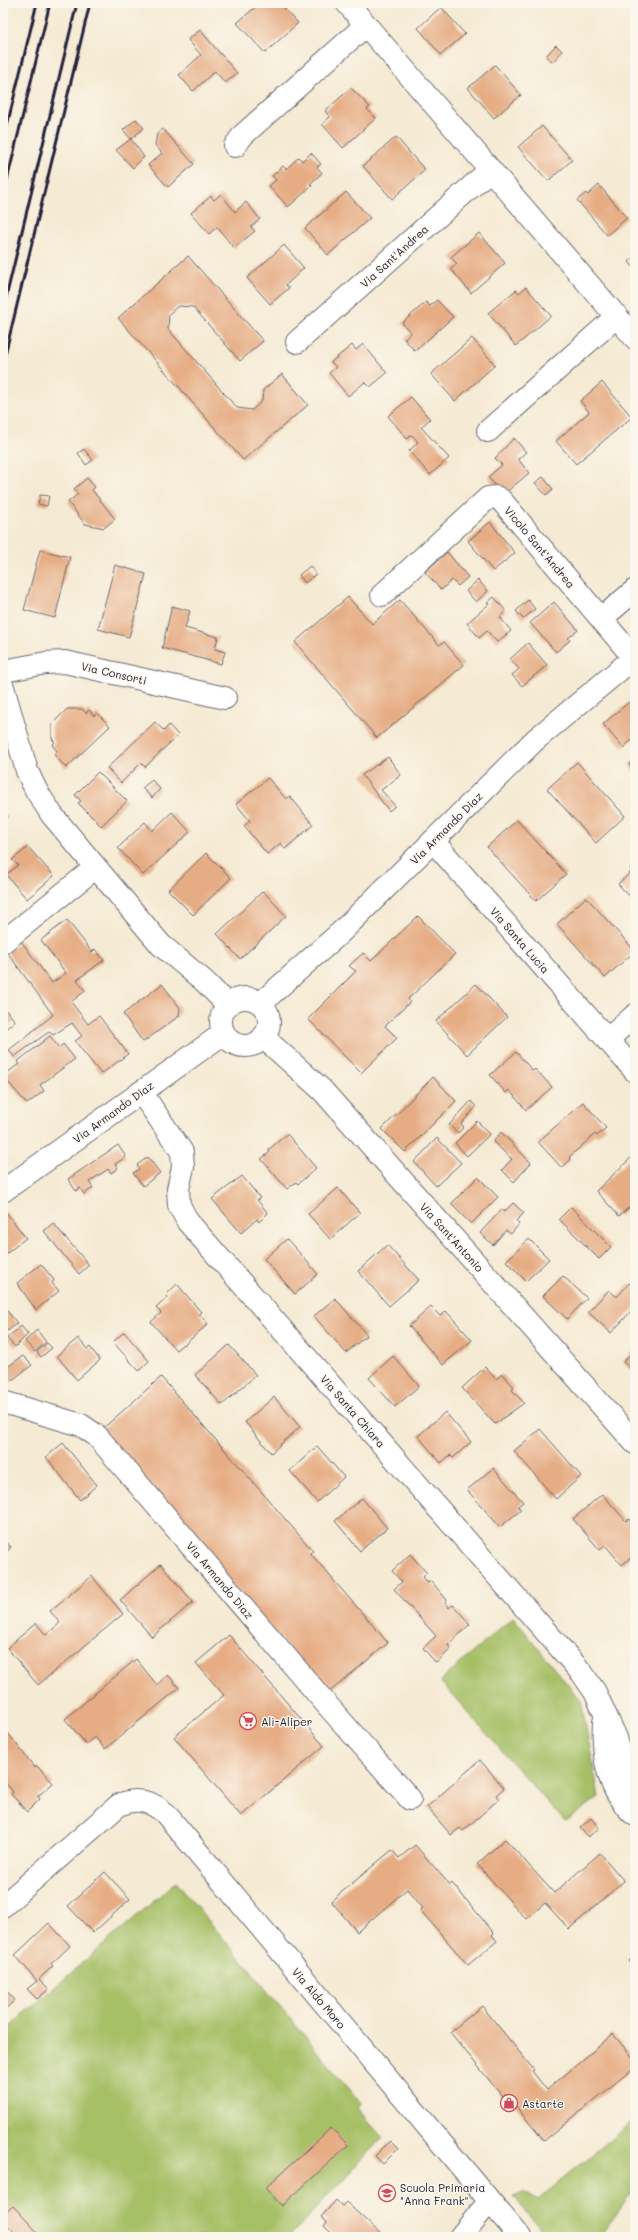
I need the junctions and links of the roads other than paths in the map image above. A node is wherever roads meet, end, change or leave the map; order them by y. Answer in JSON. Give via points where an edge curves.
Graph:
{"nodes":[{"id":1,"x":347,"y":3,"type":"edge"},
{"id":2,"x":366,"y":25,"type":"junction"},
{"id":3,"x":235,"y":146,"type":"dead end"},
{"id":4,"x":490,"y":170,"type":"junction"},
{"id":5,"x":617,"y":316,"type":"junction"},
{"id":6,"x":635,"y":338,"type":"edge"},
{"id":7,"x":297,"y":342,"type":"dead end"},
{"id":8,"x":488,"y":431,"type":"dead end"},
{"id":9,"x":635,"y":590,"type":"edge"},
{"id":10,"x":382,"y":595,"type":"dead end"},
{"id":11,"x":608,"y":613,"type":"dead end"},
{"id":12,"x":634,"y":658,"type":"edge"},
{"id":13,"x":3,"y":671,"type":"edge"},
{"id":14,"x":3,"y":687,"type":"edge"},
{"id":15,"x":225,"y":698,"type":"dead end"},
{"id":16,"x":433,"y":841,"type":"junction"},
{"id":17,"x":95,"y":868,"type":"junction"},
{"id":18,"x":3,"y":942,"type":"edge"},
{"id":19,"x":261,"y":1003,"type":"junction"},
{"id":20,"x":228,"y":1005,"type":"junction"},
{"id":21,"x":635,"y":1015,"type":"edge"},
{"id":22,"x":224,"y":1033,"type":"junction"},
{"id":23,"x":263,"y":1037,"type":"junction"},
{"id":24,"x":607,"y":1040,"type":"junction"},
{"id":25,"x":635,"y":1071,"type":"edge"},
{"id":26,"x":141,"y":1092,"type":"junction"},
{"id":27,"x":3,"y":1191,"type":"edge"},
{"id":28,"x":3,"y":1402,"type":"edge"},
{"id":29,"x":635,"y":1443,"type":"edge"},
{"id":30,"x":604,"y":1715,"type":"junction"},
{"id":31,"x":635,"y":1798,"type":"edge"},
{"id":32,"x":410,"y":1799,"type":"dead end"},
{"id":33,"x":635,"y":1815,"type":"edge"},
{"id":34,"x":3,"y":1906,"type":"edge"},
{"id":35,"x":489,"y":2202,"type":"junction"},
{"id":36,"x":460,"y":2237,"type":"edge"},
{"id":37,"x":520,"y":2237,"type":"edge"}],
"edges":[{"from":1,"to":2,"type":"street"},
{"from":2,"to":3,"type":"street"},
{"from":2,"to":4,"type":"street"},
{"from":4,"to":5,"type":"street"},
{"from":4,"to":7,"type":"street","name":"Via Sant'Andrea"},
{"from":5,"to":6,"type":"street"},
{"from":5,"to":8,"type":"street"},
{"from":9,"to":11,"type":"street"},
{"from":10,"to":12,"type":"street","name":"Vicolo Sant'Andrea","via":[[488,498],[496,497]]},
{"from":12,"to":16,"type":"street","name":"Via Armando Diaz","via":[[535,740]]},
{"from":13,"to":15,"type":"street","name":"Via Consorti","via":[[65,662]]},
{"from":14,"to":17,"type":"street","via":[[18,744],[36,790],[52,815]]},
{"from":16,"to":19,"type":"street","name":"Via Armando Diaz","via":[[340,933]]},
{"from":16,"to":24,"type":"street","name":"Via Santa Lucia"},
{"from":17,"to":18,"type":"street"},
{"from":17,"to":20,"type":"street","via":[[161,944]]},
{"from":19,"to":20,"type":"street","via":[[245,998]]},
{"from":19,"to":23,"type":"street","via":[[266,1008],[268,1016],[268,1027]]},
{"from":20,"to":22,"type":"street","via":[[221,1024]]},
{"from":21,"to":24,"type":"street"},
{"from":22,"to":23,"type":"street","via":[[232,1042],[242,1046],[254,1044]]},
{"from":22,"to":26,"type":"street","name":"Via Armando Diaz"},
{"from":23,"to":29,"type":"street","name":"Via Sant'Antonio","via":[[322,1090]]},
{"from":24,"to":25,"type":"street","name":"Via Santa Lucia"},
{"from":26,"to":27,"type":"street","name":"Via Armando Diaz"},
{"from":26,"to":30,"type":"street","name":"Via Santa Chiara","via":[[182,1152],[184,1167],[178,1189],[179,1205],[188,1222],[582,1673],[595,1692]]},
{"from":28,"to":32,"type":"street","name":"Via Armando Diaz","via":[[81,1425],[97,1436]]},
{"from":30,"to":31,"type":"street","name":"Via Santa Chiara","via":[[616,1738]]},
{"from":30,"to":33,"type":"street","name":"Via Santa Chiara","via":[[602,1742],[607,1768],[615,1790],[626,1807]]},
{"from":34,"to":35,"type":"street","name":"Via Aldo Moro","via":[[119,1805],[127,1801],[144,1800],[156,1805]]},
{"from":35,"to":36,"type":"street"},
{"from":35,"to":37,"type":"street","name":"Via Aldo Moro"}]}
